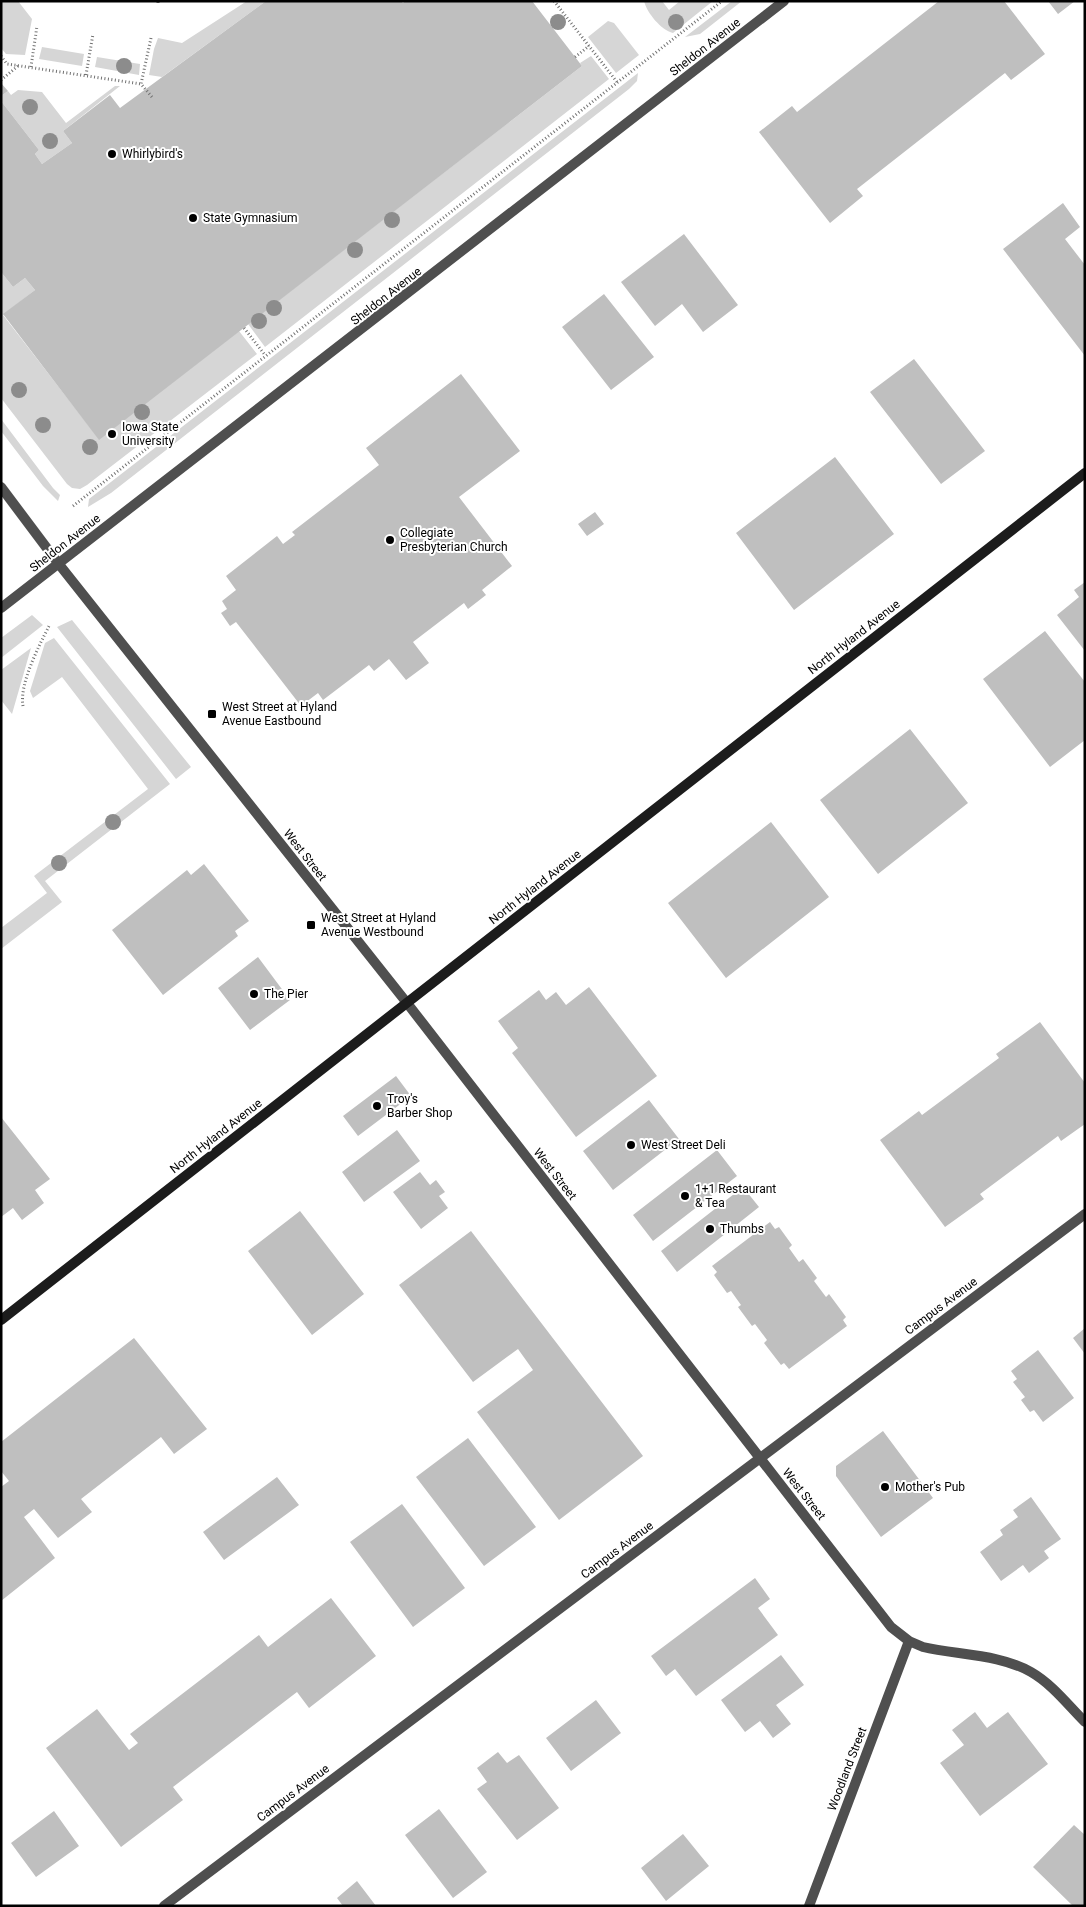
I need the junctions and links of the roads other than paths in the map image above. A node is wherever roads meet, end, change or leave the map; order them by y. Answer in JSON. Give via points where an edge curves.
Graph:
{"nodes":[{"id":1,"x":784,"y":1,"type":"edge"},
{"id":2,"x":1085,"y":473,"type":"edge"},
{"id":3,"x":1,"y":487,"type":"edge"},
{"id":4,"x":58,"y":563,"type":"junction"},
{"id":5,"x":1,"y":608,"type":"edge"},
{"id":6,"x":407,"y":1003,"type":"junction"},
{"id":7,"x":1085,"y":1214,"type":"edge"},
{"id":8,"x":1,"y":1320,"type":"edge"},
{"id":9,"x":760,"y":1458,"type":"junction"},
{"id":10,"x":909,"y":1641,"type":"junction"},
{"id":11,"x":1085,"y":1722,"type":"edge"},
{"id":12,"x":164,"y":1906,"type":"edge"},
{"id":13,"x":809,"y":1906,"type":"edge"}],
"edges":[{"from":1,"to":4,"type":"street","name":"Sheldon Avenue"},
{"from":2,"to":6,"type":"main road","name":"North Hyland Avenue"},
{"from":3,"to":4,"type":"street","name":"West Street"},
{"from":4,"to":5,"type":"street","name":"Sheldon Avenue"},
{"from":4,"to":6,"type":"street","name":"West Street"},
{"from":6,"to":8,"type":"main road","name":"North Hyland Avenue"},
{"from":6,"to":9,"type":"street","name":"West Street"},
{"from":7,"to":9,"type":"street","name":"Campus Avenue"},
{"from":9,"to":10,"type":"street","name":"West Street","via":[[891,1626]]},
{"from":9,"to":12,"type":"street","name":"Campus Avenue"},
{"from":10,"to":11,"type":"street","name":"West Street","via":[[940,1651],[1014,1664],[1050,1686]]},
{"from":10,"to":13,"type":"street","name":"Woodland Street"}]}
